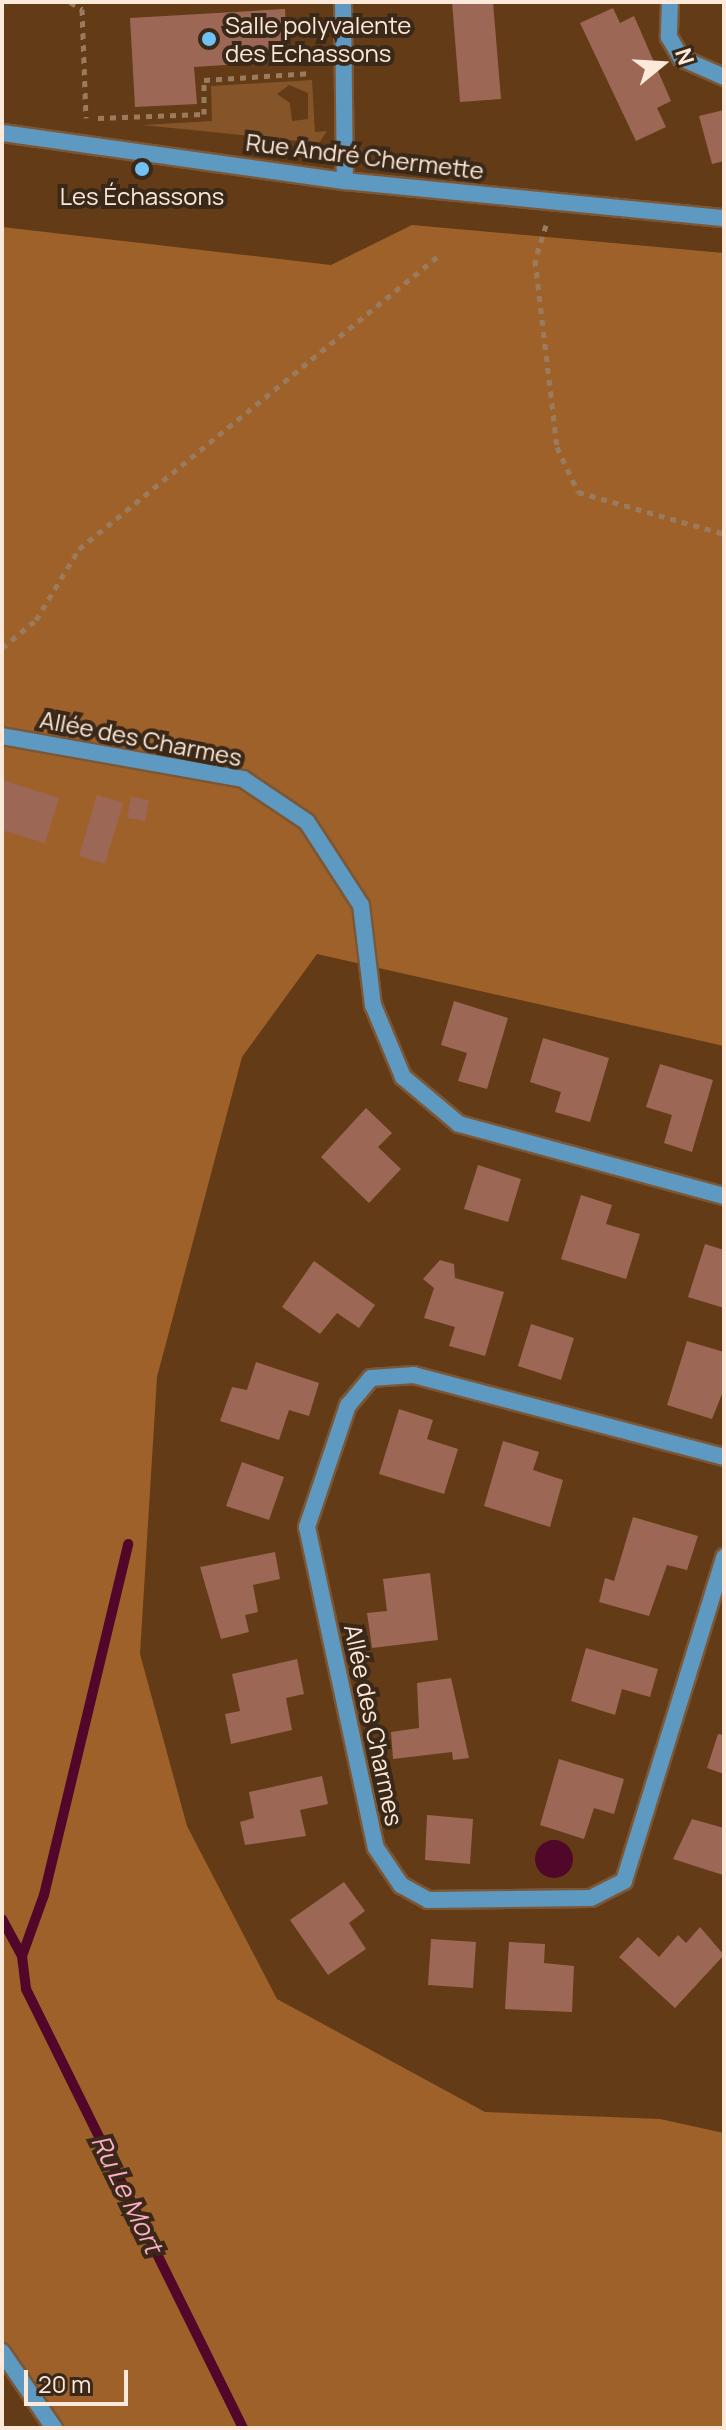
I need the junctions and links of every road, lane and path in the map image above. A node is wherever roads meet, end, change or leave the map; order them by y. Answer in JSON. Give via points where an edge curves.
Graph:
{"nodes":[{"id":1,"x":70,"y":2,"type":"edge"},
{"id":2,"x":343,"y":2,"type":"edge"},
{"id":3,"x":670,"y":2,"type":"edge"},
{"id":4,"x":82,"y":5,"type":"edge"},
{"id":5,"x":312,"y":73,"type":"dead end"},
{"id":6,"x":724,"y":77,"type":"edge"},
{"id":7,"x":73,"y":117,"type":"dead end"},
{"id":8,"x":86,"y":118,"type":"junction"},
{"id":9,"x":2,"y":133,"type":"edge"},
{"id":10,"x":345,"y":181,"type":"junction"},
{"id":11,"x":553,"y":201,"type":"junction"},
{"id":12,"x":724,"y":218,"type":"edge"},
{"id":13,"x":441,"y":254,"type":"dead end"},
{"id":14,"x":724,"y":534,"type":"edge"},
{"id":15,"x":2,"y":648,"type":"edge"},
{"id":16,"x":2,"y":736,"type":"edge"},
{"id":17,"x":724,"y":1196,"type":"edge"},
{"id":18,"x":724,"y":1457,"type":"edge"},
{"id":19,"x":724,"y":1557,"type":"edge"},
{"id":20,"x":2,"y":2352,"type":"edge"},
{"id":21,"x":54,"y":2428,"type":"edge"}],
"edges":[{"from":1,"to":4,"type":"path"},
{"from":2,"to":10,"type":"street"},
{"from":3,"to":6,"type":"street","via":[[669,37],[681,58]]},
{"from":4,"to":8,"type":"path"},
{"from":5,"to":8,"type":"path","via":[[204,80],[204,114]]},
{"from":7,"to":8,"type":"path"},
{"from":9,"to":10,"type":"street","name":"Rue André Chermette"},
{"from":10,"to":11,"type":"street","name":"Rue André Chermette"},
{"from":11,"to":12,"type":"street","name":"Rue André Chermette"},
{"from":11,"to":14,"type":"path","via":[[535,260],[557,447],[578,492]]},
{"from":13,"to":15,"type":"path","via":[[79,549],[36,620]]},
{"from":16,"to":17,"type":"street","name":"Allée des Charmes","via":[[243,779],[307,822],[361,905],[373,1005],[403,1077],[459,1124]]},
{"from":18,"to":19,"type":"street","name":"Allée des Charmes","via":[[414,1375],[371,1378],[348,1405],[307,1527],[376,1848],[401,1885],[428,1900],[591,1898],[624,1881]]},
{"from":20,"to":21,"type":"street"}]}
